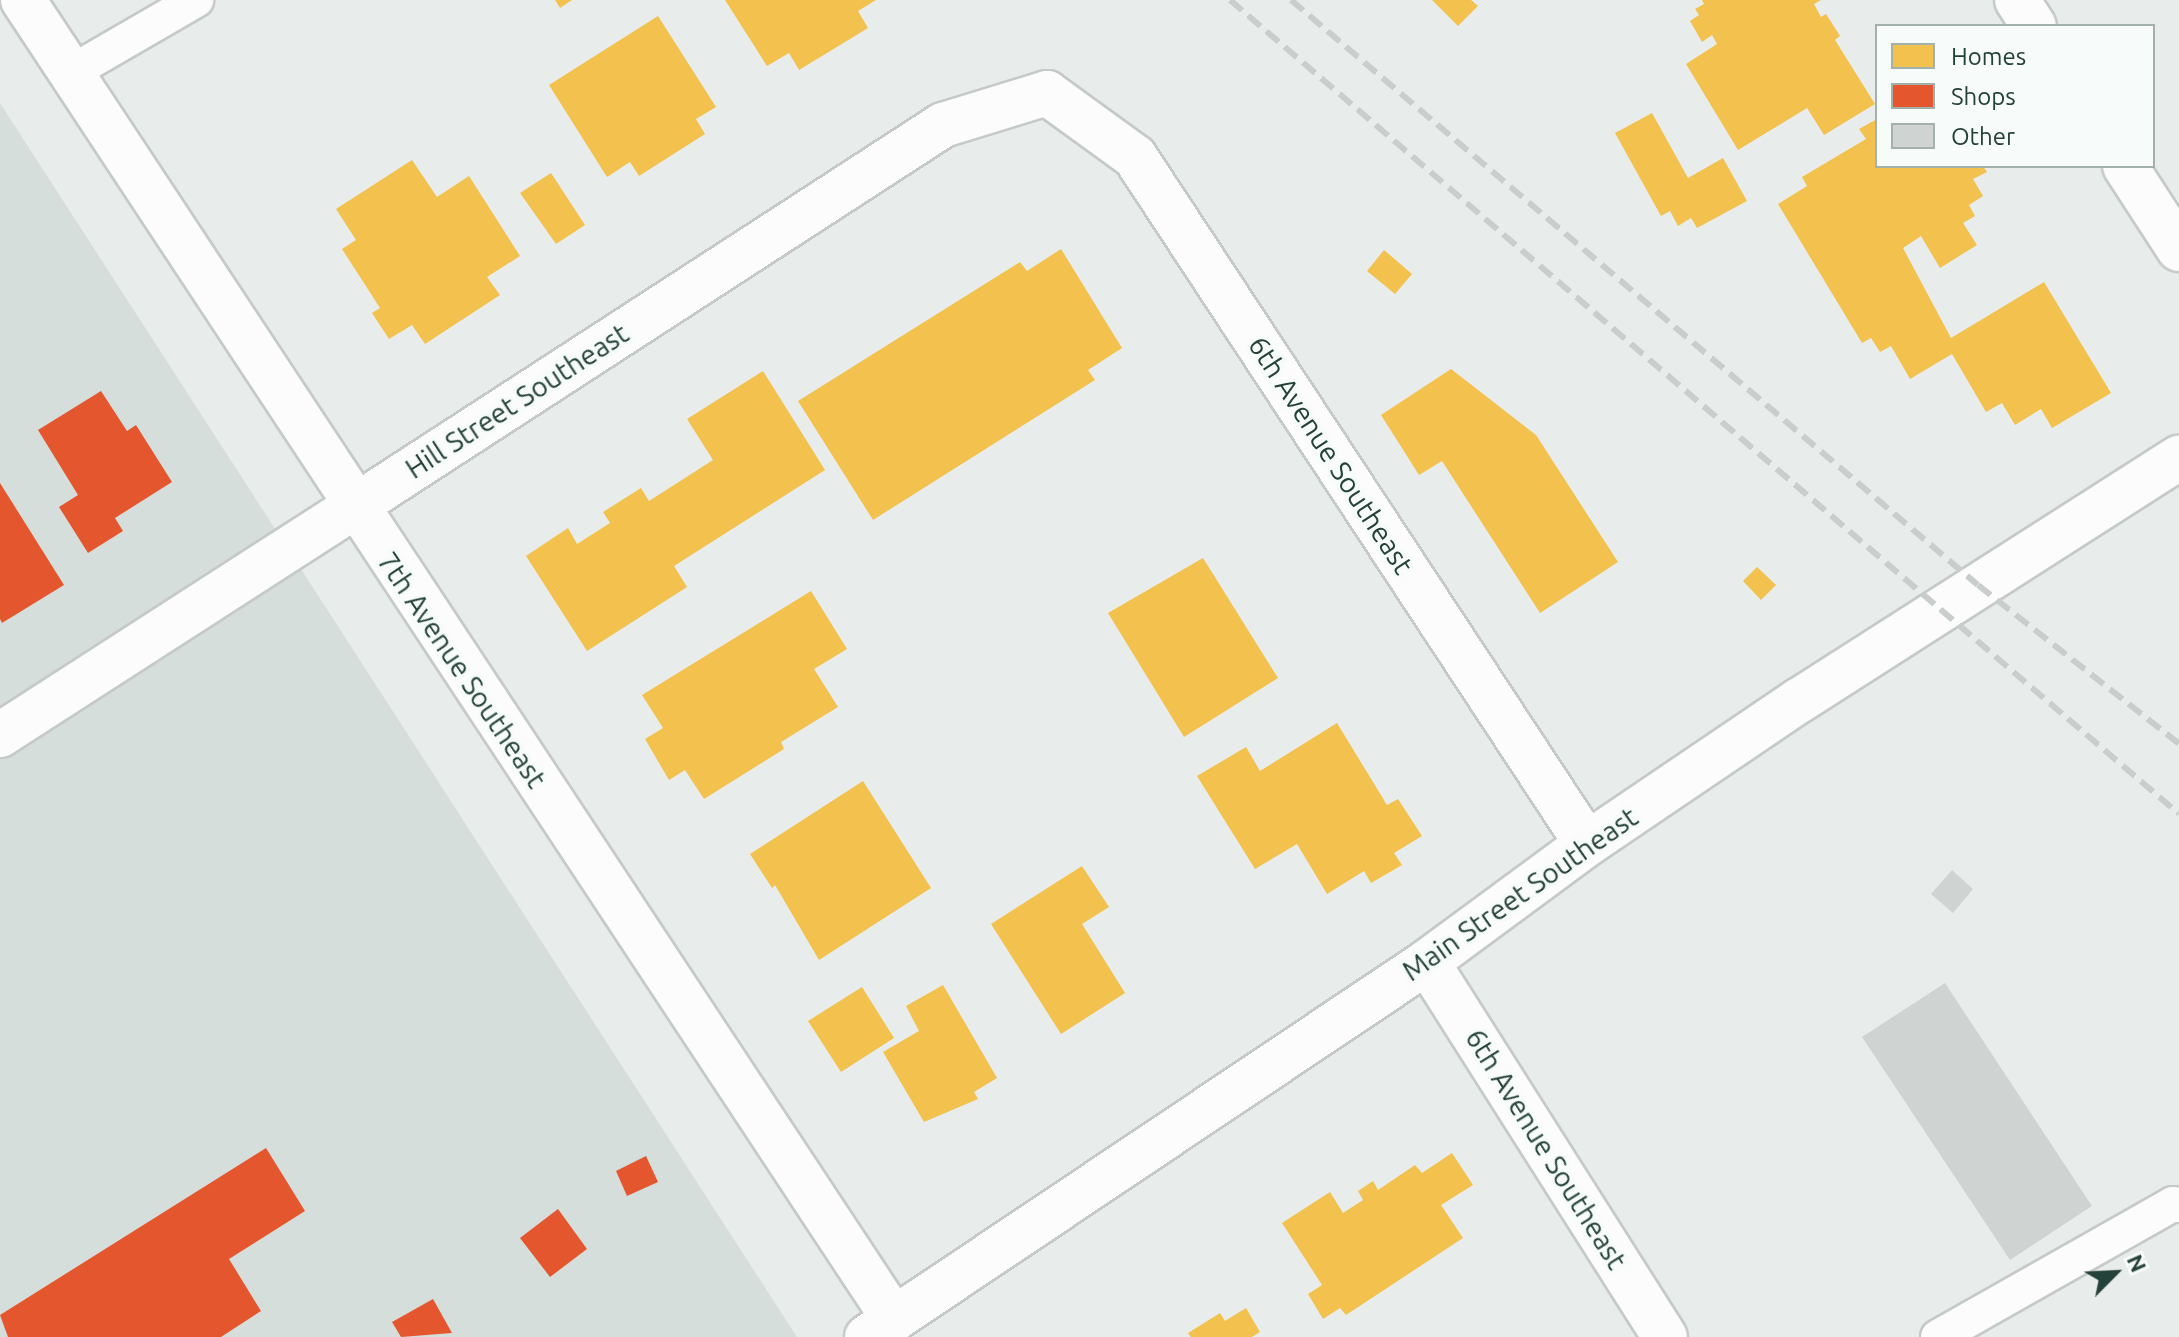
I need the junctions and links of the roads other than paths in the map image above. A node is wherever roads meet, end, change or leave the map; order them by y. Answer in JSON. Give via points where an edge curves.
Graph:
{"nodes":[{"id":1,"x":23,"y":0,"type":"edge"},
{"id":2,"x":196,"y":0,"type":"edge"},
{"id":3,"x":2017,"y":0,"type":"edge"},
{"id":4,"x":2033,"y":24,"type":"edge"},
{"id":5,"x":70,"y":73,"type":"junction"},
{"id":6,"x":1047,"y":93,"type":"joint"},
{"id":7,"x":2126,"y":168,"type":"edge"},
{"id":8,"x":2179,"y":249,"type":"edge"},
{"id":9,"x":2179,"y":458,"type":"edge"},
{"id":10,"x":354,"y":507,"type":"junction"},
{"id":11,"x":0,"y":735,"type":"edge"},
{"id":12,"x":1587,"y":844,"type":"junction"},
{"id":13,"x":1427,"y":962,"type":"junction"},
{"id":14,"x":2179,"y":1205,"type":"edge"},
{"id":15,"x":888,"y":1331,"type":"edge"},
{"id":16,"x":1665,"y":1337,"type":"edge"},
{"id":17,"x":1938,"y":1337,"type":"edge"}],
"edges":[{"from":1,"to":5,"type":"street","name":"7th Avenue Southeast"},
{"from":2,"to":5,"type":"lane"},
{"from":3,"to":4,"type":"street"},
{"from":5,"to":10,"type":"street","name":"7th Avenue Southeast"},
{"from":6,"to":10,"type":"street","name":"Hill Street Southeast","via":[[943,125]]},
{"from":6,"to":12,"type":"street","name":"6th Avenue Southeast","via":[[1135,157]]},
{"from":7,"to":8,"type":"street"},
{"from":9,"to":12,"type":"street","name":"Main Street Southeast"},
{"from":10,"to":11,"type":"street","name":"Hill Street Southeast"},
{"from":10,"to":15,"type":"street","name":"7th Avenue Southeast"},
{"from":12,"to":13,"type":"street","name":"Main Street Southeast"},
{"from":13,"to":15,"type":"street","name":"Main Street Southeast"},
{"from":13,"to":16,"type":"street","name":"6th Avenue Southeast"},
{"from":14,"to":17,"type":"lane"}]}
